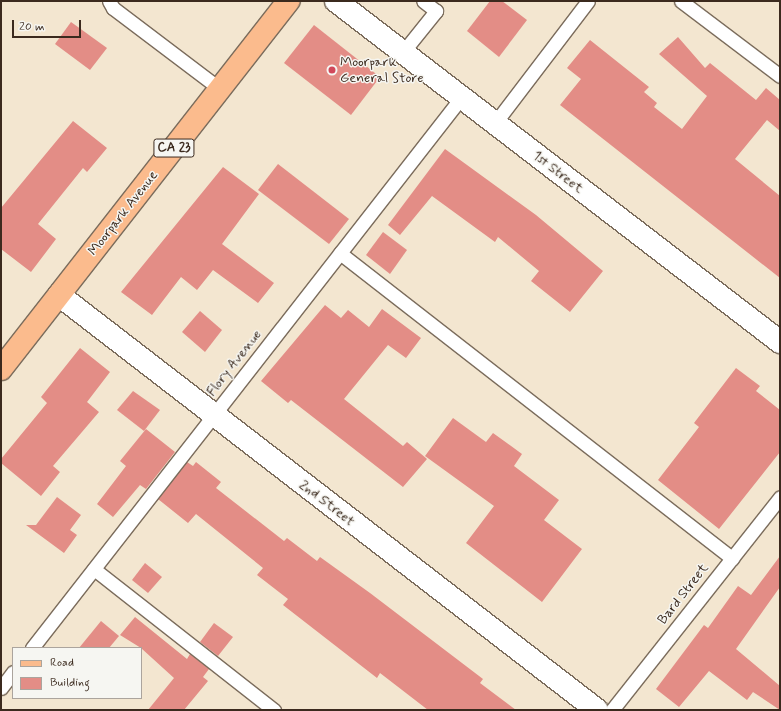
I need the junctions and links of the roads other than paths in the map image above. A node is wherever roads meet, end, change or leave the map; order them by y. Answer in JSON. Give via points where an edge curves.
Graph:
{"nodes":[{"id":1,"x":109,"y":1,"type":"edge"},
{"id":2,"x":289,"y":1,"type":"edge"},
{"id":3,"x":336,"y":1,"type":"edge"},
{"id":4,"x":423,"y":1,"type":"edge"},
{"id":5,"x":588,"y":1,"type":"edge"},
{"id":6,"x":681,"y":1,"type":"edge"},
{"id":7,"x":403,"y":52,"type":"junction"},
{"id":8,"x":780,"y":76,"type":"edge"},
{"id":9,"x":220,"y":89,"type":"junction"},
{"id":10,"x":461,"y":98,"type":"junction"},
{"id":11,"x":495,"y":123,"type":"junction"},
{"id":12,"x":340,"y":252,"type":"junction"},
{"id":13,"x":59,"y":295,"type":"junction"},
{"id":14,"x":780,"y":342,"type":"edge"},
{"id":15,"x":1,"y":369,"type":"edge"},
{"id":16,"x":214,"y":416,"type":"junction"},
{"id":17,"x":780,"y":497,"type":"edge"},
{"id":18,"x":732,"y":558,"type":"junction"},
{"id":19,"x":94,"y":569,"type":"junction"},
{"id":20,"x":33,"y":647,"type":"edge"},
{"id":21,"x":12,"y":673,"type":"edge"},
{"id":22,"x":1,"y":688,"type":"edge"},
{"id":23,"x":274,"y":710,"type":"edge"},
{"id":24,"x":597,"y":710,"type":"edge"},
{"id":25,"x":612,"y":710,"type":"edge"}],
"edges":[{"from":1,"to":9,"type":"lane","via":[[113,8]]},
{"from":2,"to":9,"type":"main road","name":"Moorpark Avenue","number":"CA 23"},
{"from":3,"to":7,"type":"street","name":"1st Street"},
{"from":4,"to":7,"type":"lane","via":[[436,11]]},
{"from":5,"to":11,"type":"lane"},
{"from":6,"to":8,"type":"lane"},
{"from":7,"to":10,"type":"street","name":"1st Street"},
{"from":9,"to":13,"type":"main road","name":"Moorpark Avenue","number":"CA 23"},
{"from":10,"to":11,"type":"street","name":"1st Street"},
{"from":10,"to":12,"type":"lane","name":"Flory Avenue"},
{"from":11,"to":14,"type":"street","name":"1st Street"},
{"from":12,"to":16,"type":"lane","name":"Flory Avenue"},
{"from":12,"to":18,"type":"lane"},
{"from":13,"to":15,"type":"main road","name":"Moorpark Avenue","number":"CA 23"},
{"from":13,"to":16,"type":"street","name":"2nd Street"},
{"from":16,"to":19,"type":"lane","name":"Flory Avenue"},
{"from":16,"to":24,"type":"street","name":"2nd Street"},
{"from":17,"to":18,"type":"lane","name":"Bard Street"},
{"from":18,"to":25,"type":"lane","name":"Bard Street"},
{"from":19,"to":20,"type":"lane","name":"Flory Avenue"},
{"from":19,"to":23,"type":"lane"},
{"from":21,"to":22,"type":"lane"}]}
